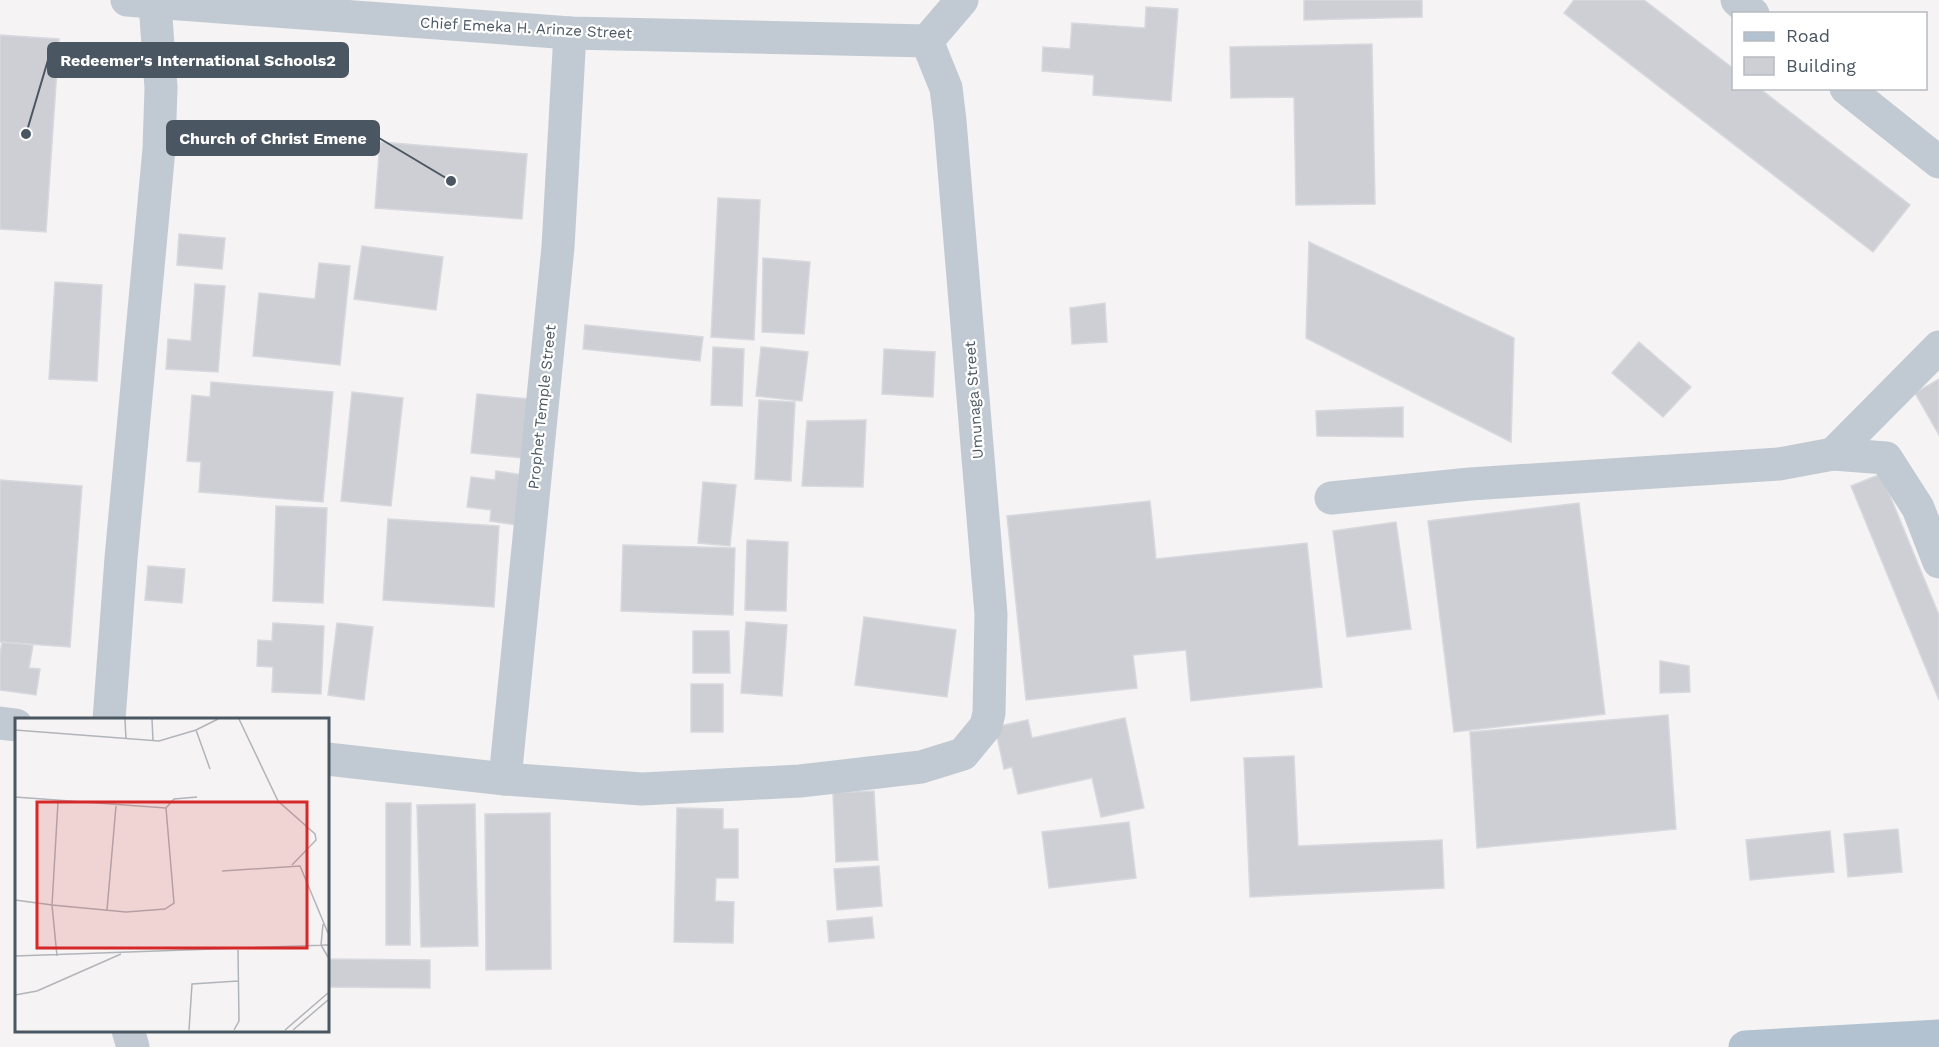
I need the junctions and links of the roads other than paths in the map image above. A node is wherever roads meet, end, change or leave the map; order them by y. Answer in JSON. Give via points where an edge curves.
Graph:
{"nodes":[{"id":1,"x":962,"y":0,"type":"edge"},
{"id":2,"x":1737,"y":0,"type":"edge"},
{"id":3,"x":141,"y":1,"type":"edge"},
{"id":4,"x":1750,"y":12,"type":"edge"},
{"id":5,"x":570,"y":33,"type":"junction"},
{"id":6,"x":927,"y":41,"type":"junction"},
{"id":7,"x":1849,"y":90,"type":"edge"},
{"id":8,"x":1939,"y":162,"type":"edge"},
{"id":9,"x":1939,"y":347,"type":"edge"},
{"id":10,"x":1833,"y":454,"type":"junction"},
{"id":11,"x":1331,"y":498,"type":"dead end"},
{"id":12,"x":1939,"y":562,"type":"edge"},
{"id":13,"x":110,"y":718,"type":"edge"},
{"id":14,"x":0,"y":723,"type":"edge"},
{"id":15,"x":15,"y":725,"type":"edge"},
{"id":16,"x":328,"y":759,"type":"edge"},
{"id":17,"x":505,"y":779,"type":"junction"},
{"id":18,"x":129,"y":1032,"type":"edge"},
{"id":19,"x":1939,"y":1036,"type":"edge"},
{"id":20,"x":133,"y":1047,"type":"edge"},
{"id":21,"x":1745,"y":1047,"type":"edge"}],
"edges":[{"from":1,"to":6,"type":"street"},
{"from":2,"to":4,"type":"street"},
{"from":3,"to":5,"type":"street","name":"Chief Emeka H. Arinze Street"},
{"from":3,"to":13,"type":"street","via":[[161,88],[159,149]]},
{"from":5,"to":6,"type":"street","name":"Chief Emeka H. Arinze Street"},
{"from":5,"to":17,"type":"street","name":"Prophet Temple Street","via":[[558,247]]},
{"from":6,"to":17,"type":"street","name":"Umunaga Street","via":[[946,88],[950,120],[991,614],[986,726],[963,754],[921,766],[800,782],[642,789]]},
{"from":7,"to":8,"type":"street"},
{"from":9,"to":10,"type":"street"},
{"from":10,"to":11,"type":"street","via":[[1779,464],[1470,484]]},
{"from":10,"to":12,"type":"street","via":[[1886,458],[1918,508]]},
{"from":14,"to":15,"type":"street"},
{"from":16,"to":17,"type":"street"},
{"from":18,"to":20,"type":"street"},
{"from":19,"to":21,"type":"main road"}]}
